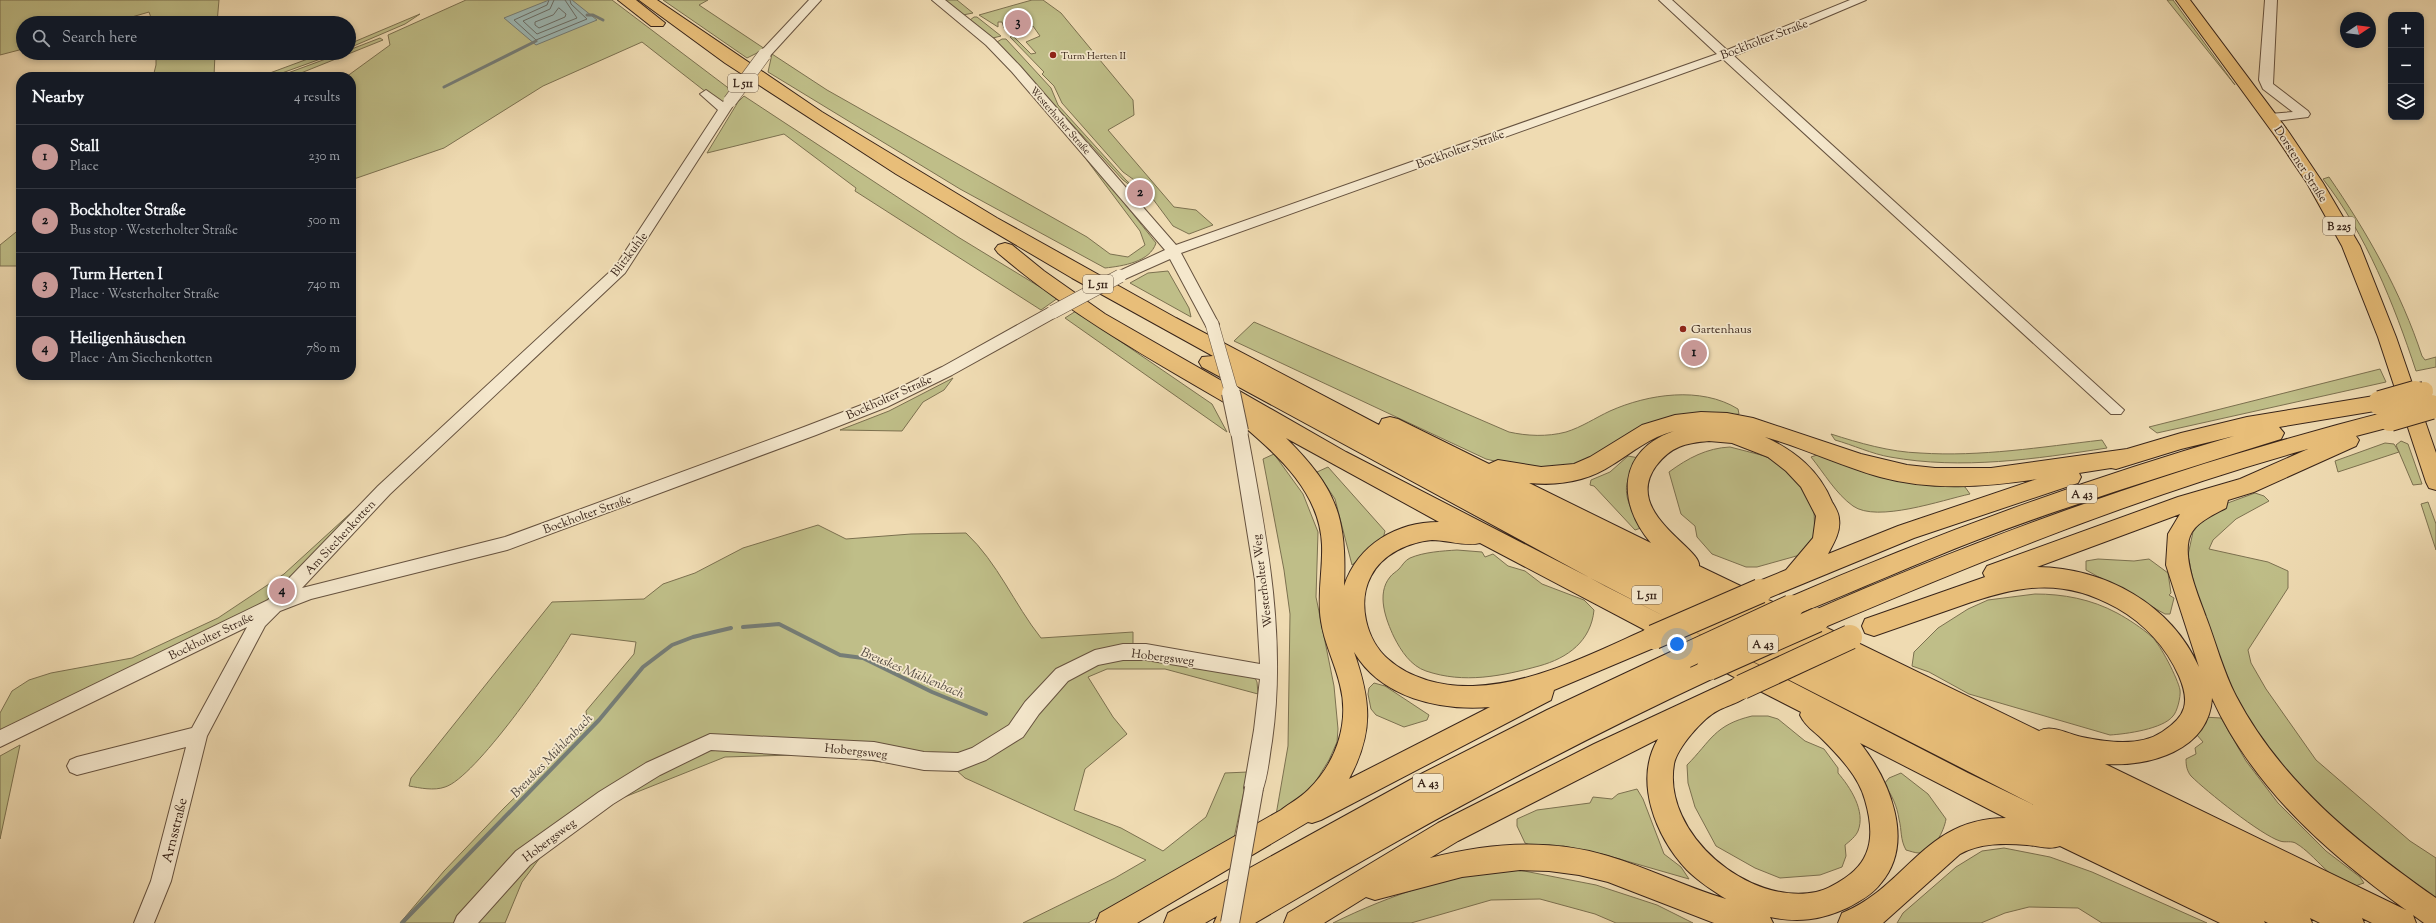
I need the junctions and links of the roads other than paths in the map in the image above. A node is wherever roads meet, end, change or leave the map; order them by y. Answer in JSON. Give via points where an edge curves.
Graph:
{"nodes":[{"id":1,"x":626,"y":0,"type":"edge"},
{"id":2,"x":647,"y":0,"type":"edge"},
{"id":3,"x":815,"y":0,"type":"edge"},
{"id":4,"x":938,"y":0,"type":"edge"},
{"id":5,"x":1665,"y":0,"type":"edge"},
{"id":6,"x":1860,"y":0,"type":"edge"},
{"id":7,"x":2183,"y":0,"type":"edge"},
{"id":8,"x":2272,"y":0,"type":"edge"},
{"id":9,"x":1726,"y":54,"type":"junction"},
{"id":10,"x":706,"y":94,"type":"dead end"},
{"id":11,"x":727,"y":105,"type":"junction"},
{"id":12,"x":2269,"y":118,"type":"junction"},
{"id":13,"x":1005,"y":249,"type":"junction"},
{"id":14,"x":1172,"y":251,"type":"junction"},
{"id":15,"x":1177,"y":329,"type":"junction"},
{"id":16,"x":1179,"y":366,"type":"junction"},
{"id":17,"x":2432,"y":398,"type":"edge"},
{"id":18,"x":2116,"y":410,"type":"dead end"},
{"id":19,"x":2385,"y":411,"type":"junction"},
{"id":20,"x":1440,"y":449,"type":"junction"},
{"id":21,"x":2129,"y":457,"type":"junction"},
{"id":22,"x":2436,"y":482,"type":"edge"},
{"id":23,"x":2246,"y":486,"type":"junction"},
{"id":24,"x":384,"y":490,"type":"joint"},
{"id":25,"x":1518,"y":551,"type":"junction"},
{"id":26,"x":1787,"y":580,"type":"junction"},
{"id":27,"x":1727,"y":591,"type":"junction"},
{"id":28,"x":279,"y":603,"type":"junction"},
{"id":29,"x":1874,"y":626,"type":"junction"},
{"id":30,"x":1613,"y":655,"type":"junction"},
{"id":31,"x":1269,"y":673,"type":"junction"},
{"id":32,"x":1780,"y":688,"type":"junction"},
{"id":33,"x":1708,"y":702,"type":"junction"},
{"id":34,"x":1986,"y":720,"type":"junction"},
{"id":35,"x":198,"y":735,"type":"junction"},
{"id":36,"x":0,"y":739,"type":"edge"},
{"id":37,"x":77,"y":766,"type":"dead end"},
{"id":38,"x":1222,"y":858,"type":"junction"},
{"id":39,"x":2132,"y":867,"type":"junction"},
{"id":40,"x":1343,"y":897,"type":"junction"},
{"id":41,"x":2436,"y":915,"type":"edge"},
{"id":42,"x":144,"y":923,"type":"edge"},
{"id":43,"x":464,"y":923,"type":"edge"},
{"id":44,"x":1110,"y":923,"type":"edge"},
{"id":45,"x":1178,"y":923,"type":"edge"},
{"id":46,"x":1229,"y":923,"type":"edge"},
{"id":47,"x":1298,"y":923,"type":"edge"},
{"id":48,"x":1759,"y":923,"type":"edge"},
{"id":49,"x":1852,"y":923,"type":"edge"},
{"id":50,"x":2251,"y":923,"type":"edge"},
{"id":51,"x":2298,"y":923,"type":"edge"},
{"id":52,"x":2350,"y":923,"type":"edge"},
{"id":53,"x":2402,"y":923,"type":"edge"}],
"edges":[{"from":1,"to":13,"type":"highway","number":"L 511","via":[[733,76],[856,158]]},
{"from":2,"to":15,"type":"highway","number":"L 511","via":[[717,51],[848,137],[1019,240]]},
{"from":3,"to":11,"type":"street","name":"Blitzkuhle","bridge":true,"via":[[764,55]]},
{"from":4,"to":14,"type":"street","name":"Westerholter Straße","via":[[990,42],[1016,69]]},
{"from":5,"to":9,"type":"street"},
{"from":6,"to":9,"type":"street","name":"Bockholter Straße"},
{"from":7,"to":12,"type":"main road","name":"Dorstener Straße","number":"B 225"},
{"from":8,"to":12,"type":"street","via":[[2265,80],[2267,86],[2304,114]]},
{"from":9,"to":14,"type":"street","name":"Bockholter Straße"},
{"from":9,"to":18,"type":"street"},
{"from":10,"to":11,"type":"street"},
{"from":11,"to":24,"type":"street","name":"Blitzkuhle","via":[[620,270]]},
{"from":12,"to":22,"type":"main road","name":"Dorstener Straße","number":"B 225","via":[[2315,183],[2351,246],[2387,336]]},
{"from":13,"to":16,"type":"highway","via":[[1037,276],[1098,318]]},
{"from":13,"to":51,"type":"highway","number":"L 511","via":[[1247,385],[1583,562],[1958,754]]},
{"from":14,"to":28,"type":"street","name":"Bockholter Straße","bridge":true,"via":[[882,403],[507,544],[310,592]]},
{"from":14,"to":31,"type":"street","name":"Westerholter Weg","bridge":true,"via":[[1212,324],[1230,386],[1267,606]]},
{"from":15,"to":20,"type":"highway","via":[[1202,334]]},
{"from":15,"to":52,"type":"highway","number":"L 511","via":[[1534,517],[1913,708]]},
{"from":16,"to":25,"type":"highway","via":[[1338,458]]},
{"from":16,"to":38,"type":"highway","via":[[1262,428],[1290,455],[1314,486],[1333,533],[1333,619],[1353,687],[1356,709],[1355,730],[1349,752],[1338,774],[1317,799],[1291,819]]},
{"from":17,"to":19,"type":"highway","number":"A 43","bridge":true},
{"from":19,"to":21,"type":"highway","via":[[2287,416]]},
{"from":19,"to":23,"type":"highway","via":[[2332,448]]},
{"from":19,"to":45,"type":"highway","number":"A 43","bridge":true,"via":[[2234,444],[2073,497],[1997,524],[1792,607],[1527,730],[1327,837]]},
{"from":19,"to":46,"type":"highway","number":"A 43","bridge":true,"via":[[2140,494],[1924,574],[1817,620],[1709,668],[1486,780],[1329,863]]},
{"from":20,"to":21,"type":"highway","via":[[1454,451],[1518,475],[1556,475],[1586,469],[1653,428],[1683,421],[1703,420],[1725,421],[1770,431],[1878,468],[1907,474],[1980,477]]},
{"from":20,"to":27,"type":"highway"},
{"from":21,"to":26,"type":"highway","via":[[1921,527]]},
{"from":23,"to":29,"type":"highway","via":[[2186,503],[2035,558],[1915,605]]},
{"from":23,"to":41,"type":"highway","via":[[2239,494],[2194,515],[2179,533],[2177,559],[2182,581],[2226,703],[2242,732],[2268,769],[2320,826]]},
{"from":24,"to":28,"type":"street","name":"Am Siechenkotten"},
{"from":25,"to":30,"type":"highway","via":[[1456,531],[1430,530],[1402,537],[1371,558],[1359,575],[1353,595],[1353,614],[1358,636],[1370,655],[1388,674],[1433,693],[1453,696],[1497,694]]},
{"from":25,"to":32,"type":"highway"},
{"from":26,"to":27,"type":"highway","via":[[1816,553],[1825,536],[1828,518],[1818,494],[1806,476],[1773,449],[1734,436],[1707,433],[1666,442],[1655,451],[1637,482],[1637,495],[1642,510],[1663,541]]},
{"from":26,"to":30,"type":"highway","bridge":true},
{"from":27,"to":34,"type":"highway"},
{"from":28,"to":35,"type":"street","name":"Arnsstraße","via":[[259,621]]},
{"from":28,"to":36,"type":"street","name":"Bockholter Straße"},
{"from":29,"to":33,"type":"highway","bridge":true},
{"from":29,"to":34,"type":"highway","via":[[2012,578],[2048,577],[2081,582],[2126,602],[2161,627],[2187,663],[2199,698],[2192,720],[2180,734],[2161,747],[2141,752],[2113,754],[2092,751]]},
{"from":30,"to":38,"type":"highway"},
{"from":31,"to":43,"type":"street","name":"Hobergsweg","via":[[1146,652],[1123,652],[1095,658],[1062,675],[1032,708],[1016,731],[979,754],[958,762],[924,761],[874,751],[710,742],[653,769],[606,798],[523,858]]},
{"from":31,"to":46,"type":"street","name":"Westerholter Weg","bridge":true,"via":[[1264,730]]},
{"from":32,"to":33,"type":"highway","via":[[1820,721],[1855,756],[1869,777],[1884,821],[1882,853],[1877,870],[1837,899],[1809,907],[1751,898],[1721,882],[1694,858],[1675,832],[1664,806],[1659,782],[1663,758],[1668,744]]},
{"from":32,"to":39,"type":"highway","via":[[1958,782]]},
{"from":33,"to":40,"type":"highway","via":[[1603,752],[1448,832]]},
{"from":34,"to":53,"type":"highway"},
{"from":35,"to":37,"type":"street"},
{"from":35,"to":42,"type":"street","name":"Arnsstraße","via":[[161,881]]},
{"from":38,"to":44,"type":"highway"},
{"from":39,"to":49,"type":"highway","via":[[2058,837],[2022,831],[1998,831],[1952,844],[1931,860],[1885,904]]},
{"from":39,"to":50,"type":"highway"},
{"from":40,"to":47,"type":"highway"},
{"from":40,"to":48,"type":"highway","via":[[1454,864],[1496,858],[1534,857],[1567,860],[1607,869],[1728,915]]}]}
